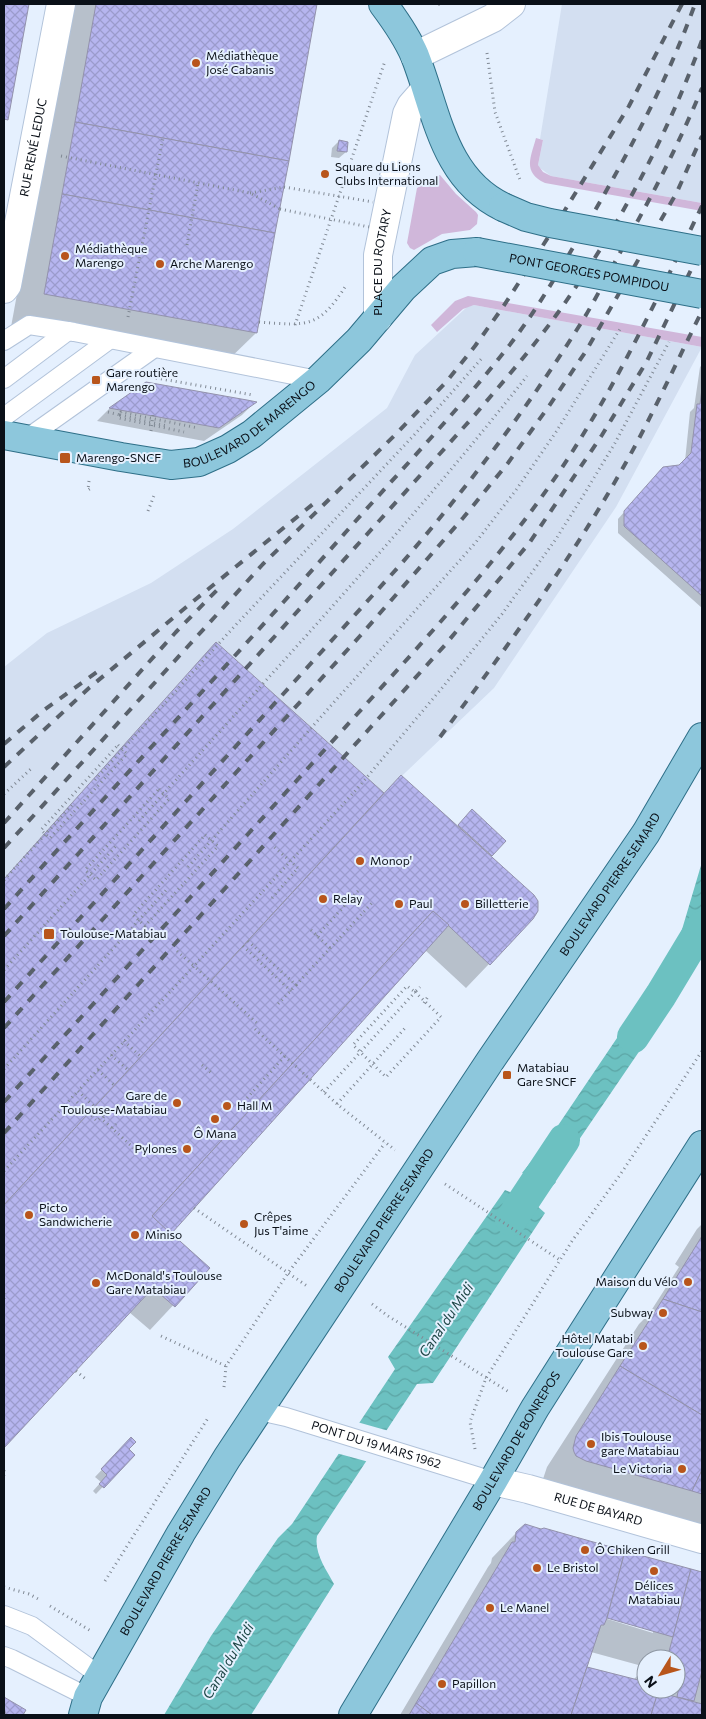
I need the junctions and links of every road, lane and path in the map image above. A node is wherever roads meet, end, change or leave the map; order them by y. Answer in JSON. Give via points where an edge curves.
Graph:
{"nodes":[{"id":1,"x":61,"y":4,"type":"edge"},
{"id":2,"x":383,"y":4,"type":"edge"},
{"id":3,"x":511,"y":4,"type":"edge"},
{"id":4,"x":486,"y":49,"type":"dead end"},
{"id":5,"x":415,"y":56,"type":"junction"},
{"id":6,"x":385,"y":59,"type":"dead end"},
{"id":7,"x":425,"y":90,"type":"junction"},
{"id":8,"x":163,"y":138,"type":"dead end"},
{"id":9,"x":69,"y":156,"type":"dead end"},
{"id":10,"x":156,"y":174,"type":"junction"},
{"id":11,"x":520,"y":180,"type":"dead end"},
{"id":12,"x":198,"y":183,"type":"junction"},
{"id":13,"x":250,"y":193,"type":"junction"},
{"id":14,"x":373,"y":202,"type":"dead end"},
{"id":15,"x":369,"y":227,"type":"dead end"},
{"id":16,"x":187,"y":245,"type":"dead end"},
{"id":17,"x":702,"y":251,"type":"edge"},
{"id":18,"x":477,"y":252,"type":"joint"},
{"id":19,"x":4,"y":290,"type":"edge"},
{"id":20,"x":702,"y":294,"type":"edge"},
{"id":21,"x":336,"y":302,"type":"dead end"},
{"id":22,"x":128,"y":317,"type":"dead end"},
{"id":23,"x":378,"y":318,"type":"junction"},
{"id":24,"x":259,"y":322,"type":"dead end"},
{"id":25,"x":295,"y":325,"type":"junction"},
{"id":26,"x":620,"y":329,"type":"dead end"},
{"id":27,"x":68,"y":331,"type":"junction"},
{"id":28,"x":109,"y":340,"type":"junction"},
{"id":29,"x":4,"y":341,"type":"edge"},
{"id":30,"x":669,"y":342,"type":"dead end"},
{"id":31,"x":153,"y":349,"type":"junction"},
{"id":32,"x":484,"y":357,"type":"dead end"},
{"id":33,"x":527,"y":376,"type":"dead end"},
{"id":34,"x":152,"y":378,"type":"dead end"},
{"id":35,"x":4,"y":379,"type":"edge"},
{"id":36,"x":318,"y":380,"type":"junction"},
{"id":37,"x":260,"y":396,"type":"dead end"},
{"id":38,"x":102,"y":410,"type":"dead end"},
{"id":39,"x":120,"y":416,"type":"junction"},
{"id":40,"x":4,"y":417,"type":"edge"},
{"id":41,"x":187,"y":426,"type":"dead end"},
{"id":42,"x":192,"y":433,"type":"dead end"},
{"id":43,"x":15,"y":437,"type":"edge"},
{"id":44,"x":84,"y":489,"type":"dead end"},
{"id":45,"x":92,"y":490,"type":"dead end"},
{"id":46,"x":702,"y":737,"type":"edge"},
{"id":47,"x":123,"y":750,"type":"junction"},
{"id":48,"x":33,"y":768,"type":"dead end"},
{"id":49,"x":95,"y":780,"type":"dead end"},
{"id":50,"x":164,"y":793,"type":"junction"},
{"id":51,"x":4,"y":794,"type":"edge"},
{"id":52,"x":72,"y":805,"type":"dead end"},
{"id":53,"x":139,"y":821,"type":"dead end"},
{"id":54,"x":46,"y":834,"type":"junction"},
{"id":55,"x":211,"y":840,"type":"junction"},
{"id":56,"x":272,"y":845,"type":"dead end"},
{"id":57,"x":116,"y":846,"type":"dead end"},
{"id":58,"x":291,"y":861,"type":"junction"},
{"id":59,"x":188,"y":867,"type":"dead end"},
{"id":60,"x":90,"y":875,"type":"junction"},
{"id":61,"x":4,"y":880,"type":"edge"},
{"id":62,"x":168,"y":888,"type":"dead end"},
{"id":63,"x":358,"y":891,"type":"dead end"},
{"id":64,"x":272,"y":898,"type":"dead end"},
{"id":65,"x":372,"y":903,"type":"dead end"},
{"id":66,"x":139,"y":920,"type":"junction"},
{"id":67,"x":311,"y":930,"type":"dead end"},
{"id":68,"x":317,"y":936,"type":"junction"},
{"id":69,"x":248,"y":941,"type":"dead end"},
{"id":70,"x":243,"y":946,"type":"dead end"},
{"id":71,"x":330,"y":948,"type":"junction"},
{"id":72,"x":177,"y":951,"type":"dead end"},
{"id":73,"x":194,"y":966,"type":"junction"},
{"id":74,"x":4,"y":970,"type":"edge"},
{"id":75,"x":296,"y":985,"type":"junction"},
{"id":76,"x":291,"y":990,"type":"junction"},
{"id":77,"x":415,"y":992,"type":"junction"},
{"id":78,"x":277,"y":1006,"type":"dead end"},
{"id":79,"x":259,"y":1025,"type":"dead end"},
{"id":80,"x":406,"y":1027,"type":"dead end"},
{"id":81,"x":255,"y":1029,"type":"dead end"},
{"id":82,"x":124,"y":1042,"type":"junction"},
{"id":83,"x":702,"y":1051,"type":"edge"},
{"id":84,"x":360,"y":1052,"type":"junction"},
{"id":85,"x":111,"y":1055,"type":"junction"},
{"id":86,"x":141,"y":1056,"type":"dead end"},
{"id":87,"x":285,"y":1056,"type":"junction"},
{"id":88,"x":373,"y":1064,"type":"junction"},
{"id":89,"x":202,"y":1065,"type":"dead end"},
{"id":90,"x":4,"y":1068,"type":"edge"},
{"id":91,"x":98,"y":1070,"type":"junction"},
{"id":92,"x":128,"y":1070,"type":"dead end"},
{"id":93,"x":213,"y":1074,"type":"dead end"},
{"id":94,"x":114,"y":1085,"type":"dead end"},
{"id":95,"x":78,"y":1091,"type":"junction"},
{"id":96,"x":324,"y":1092,"type":"junction"},
{"id":97,"x":77,"y":1102,"type":"dead end"},
{"id":98,"x":337,"y":1104,"type":"junction"},
{"id":99,"x":237,"y":1109,"type":"dead end"},
{"id":100,"x":106,"y":1114,"type":"junction"},
{"id":101,"x":116,"y":1124,"type":"dead end"},
{"id":102,"x":112,"y":1128,"type":"junction"},
{"id":103,"x":385,"y":1143,"type":"junction"},
{"id":104,"x":702,"y":1145,"type":"edge"},
{"id":105,"x":140,"y":1154,"type":"dead end"},
{"id":106,"x":400,"y":1154,"type":"dead end"},
{"id":107,"x":4,"y":1171,"type":"edge"},
{"id":108,"x":442,"y":1182,"type":"dead end"},
{"id":109,"x":194,"y":1208,"type":"dead end"},
{"id":110,"x":560,"y":1260,"type":"junction"},
{"id":111,"x":288,"y":1273,"type":"junction"},
{"id":112,"x":311,"y":1288,"type":"dead end"},
{"id":113,"x":4,"y":1293,"type":"edge"},
{"id":114,"x":4,"y":1301,"type":"edge"},
{"id":115,"x":372,"y":1304,"type":"dead end"},
{"id":116,"x":161,"y":1336,"type":"dead end"},
{"id":117,"x":226,"y":1366,"type":"junction"},
{"id":118,"x":76,"y":1372,"type":"dead end"},
{"id":119,"x":486,"y":1378,"type":"junction"},
{"id":120,"x":87,"y":1380,"type":"dead end"},
{"id":121,"x":224,"y":1387,"type":"dead end"},
{"id":122,"x":512,"y":1394,"type":"dead end"},
{"id":123,"x":259,"y":1410,"type":"junction"},
{"id":124,"x":208,"y":1418,"type":"dead end"},
{"id":125,"x":477,"y":1457,"type":"dead end"},
{"id":126,"x":494,"y":1481,"type":"junction"},
{"id":127,"x":702,"y":1539,"type":"edge"},
{"id":128,"x":105,"y":1581,"type":"dead end"},
{"id":129,"x":4,"y":1615,"type":"edge"},
{"id":130,"x":4,"y":1656,"type":"edge"},
{"id":131,"x":91,"y":1696,"type":"edge"},
{"id":132,"x":353,"y":1715,"type":"edge"}],
"edges":[{"from":1,"to":19,"type":"street","name":"RUE RENÉ LEDUC"},
{"from":2,"to":5,"type":"main road"},
{"from":3,"to":5,"type":"street","via":[[493,18]]},
{"from":4,"to":11,"type":"path","via":[[495,112]]},
{"from":5,"to":7,"type":"main road"},
{"from":6,"to":25,"type":"path"},
{"from":7,"to":17,"type":"main road","bridge":true,"via":[[458,169],[490,201],[550,223]]},
{"from":7,"to":23,"type":"street","name":"PLACE DU ROTARY","via":[[407,114],[390,196],[378,255]]},
{"from":8,"to":10,"type":"path"},
{"from":9,"to":10,"type":"path"},
{"from":10,"to":12,"type":"path"},
{"from":10,"to":22,"type":"path"},
{"from":12,"to":13,"type":"path"},
{"from":12,"to":16,"type":"path"},
{"from":13,"to":14,"type":"path","bridge":true,"via":[[284,187]]},
{"from":13,"to":15,"type":"path","bridge":true,"via":[[280,210]]},
{"from":18,"to":20,"type":"main road","name":"PONT GEORGES POMPIDOU","bridge":true},
{"from":18,"to":23,"type":"main road","name":"PLACE DU ROTARY","via":[[452,254],[432,261]]},
{"from":21,"to":25,"type":"path","via":[[319,319]]},
{"from":23,"to":36,"type":"main road","name":"BOULEVARD DE MARENGO"},
{"from":24,"to":25,"type":"path"},
{"from":26,"to":55,"type":"path","via":[[551,440],[476,542]]},
{"from":27,"to":28,"type":"lane"},
{"from":27,"to":29,"type":"lane","via":[[29,325]]},
{"from":27,"to":35,"type":"lane"},
{"from":28,"to":31,"type":"lane"},
{"from":28,"to":40,"type":"lane"},
{"from":30,"to":58,"type":"path","via":[[616,443],[529,577],[358,789]]},
{"from":31,"to":36,"type":"lane"},
{"from":31,"to":43,"type":"lane"},
{"from":32,"to":47,"type":"path"},
{"from":33,"to":50,"type":"path","via":[[391,541]]},
{"from":34,"to":37,"type":"path"},
{"from":36,"to":43,"type":"main road","name":"BOULEVARD DE MARENGO","via":[[252,434],[199,462],[171,465]]},
{"from":38,"to":39,"type":"path"},
{"from":39,"to":41,"type":"path","via":[[121,412]]},
{"from":39,"to":42,"type":"path"},
{"from":44,"to":45,"type":"path"},
{"from":46,"to":123,"type":"main road","name":"BOULEVARD PIERRE SEMARD","via":[[646,833],[490,1061]]},
{"from":47,"to":49,"type":"path"},
{"from":47,"to":54,"type":"path","via":[[127,754],[50,838]]},
{"from":47,"to":54,"type":"path","via":[[118,746],[41,830]]},
{"from":48,"to":51,"type":"path"},
{"from":50,"to":53,"type":"path"},
{"from":50,"to":60,"type":"path","via":[[159,789],[85,870]]},
{"from":50,"to":60,"type":"path","via":[[169,799],[96,880]]},
{"from":52,"to":54,"type":"path"},
{"from":54,"to":61,"type":"path"},
{"from":55,"to":59,"type":"path"},
{"from":55,"to":66,"type":"path","via":[[205,835],[166,878],[133,915]]},
{"from":55,"to":66,"type":"path","via":[[218,846],[145,926]]},
{"from":56,"to":58,"type":"path"},
{"from":57,"to":60,"type":"path"},
{"from":58,"to":64,"type":"path","via":[[298,868]]},
{"from":58,"to":73,"type":"path"},
{"from":60,"to":74,"type":"path"},
{"from":62,"to":66,"type":"path"},
{"from":63,"to":68,"type":"path"},
{"from":65,"to":71,"type":"path"},
{"from":66,"to":90,"type":"path"},
{"from":67,"to":68,"type":"path"},
{"from":68,"to":71,"type":"path"},
{"from":69,"to":75,"type":"path"},
{"from":70,"to":76,"type":"path"},
{"from":71,"to":75,"type":"path"},
{"from":72,"to":73,"type":"path"},
{"from":73,"to":79,"type":"path"},
{"from":73,"to":82,"type":"path"},
{"from":75,"to":76,"type":"path"},
{"from":76,"to":78,"type":"path"},
{"from":77,"to":84,"type":"path","via":[[420,987]]},
{"from":77,"to":84,"type":"path","via":[[407,986],[353,1046]]},
{"from":77,"to":88,"type":"path","via":[[441,1017],[386,1077]]},
{"from":80,"to":88,"type":"path"},
{"from":81,"to":87,"type":"path"},
{"from":82,"to":85,"type":"path"},
{"from":82,"to":86,"type":"path"},
{"from":83,"to":110,"type":"path"},
{"from":84,"to":88,"type":"path"},
{"from":84,"to":96,"type":"path"},
{"from":85,"to":91,"type":"path"},
{"from":85,"to":92,"type":"path"},
{"from":87,"to":96,"type":"path"},
{"from":87,"to":99,"type":"path"},
{"from":88,"to":98,"type":"path"},
{"from":89,"to":93,"type":"path"},
{"from":91,"to":94,"type":"path"},
{"from":91,"to":95,"type":"path"},
{"from":95,"to":100,"type":"path"},
{"from":95,"to":107,"type":"path"},
{"from":96,"to":98,"type":"path"},
{"from":97,"to":100,"type":"path","via":[[97,1121]]},
{"from":98,"to":103,"type":"path"},
{"from":100,"to":102,"type":"path","via":[[102,1119]]},
{"from":101,"to":102,"type":"path"},
{"from":102,"to":105,"type":"path"},
{"from":103,"to":106,"type":"path"},
{"from":103,"to":111,"type":"path"},
{"from":104,"to":126,"type":"main road","name":"BOULEVARD DE BONREPOS","via":[[535,1408]]},
{"from":108,"to":110,"type":"path"},
{"from":109,"to":111,"type":"path"},
{"from":110,"to":119,"type":"path"},
{"from":111,"to":112,"type":"path"},
{"from":111,"to":117,"type":"path"},
{"from":113,"to":114,"type":"path"},
{"from":115,"to":119,"type":"path"},
{"from":116,"to":117,"type":"path"},
{"from":117,"to":121,"type":"path"},
{"from":118,"to":120,"type":"path"},
{"from":119,"to":122,"type":"path"},
{"from":119,"to":125,"type":"path","via":[[470,1422]]},
{"from":123,"to":126,"type":"lane","name":"PONT DU 19 MARS 1962"},
{"from":123,"to":131,"type":"main road","name":"BOULEVARD PIERRE SEMARD","via":[[181,1533]]},
{"from":124,"to":128,"type":"path"},
{"from":126,"to":127,"type":"street","name":"RUE DE BAYARD"},
{"from":126,"to":132,"type":"main road","name":"BOULEVARD DE BONREPOS"},
{"from":129,"to":131,"type":"lane","via":[[32,1626]]},
{"from":130,"to":131,"type":"lane"}]}
